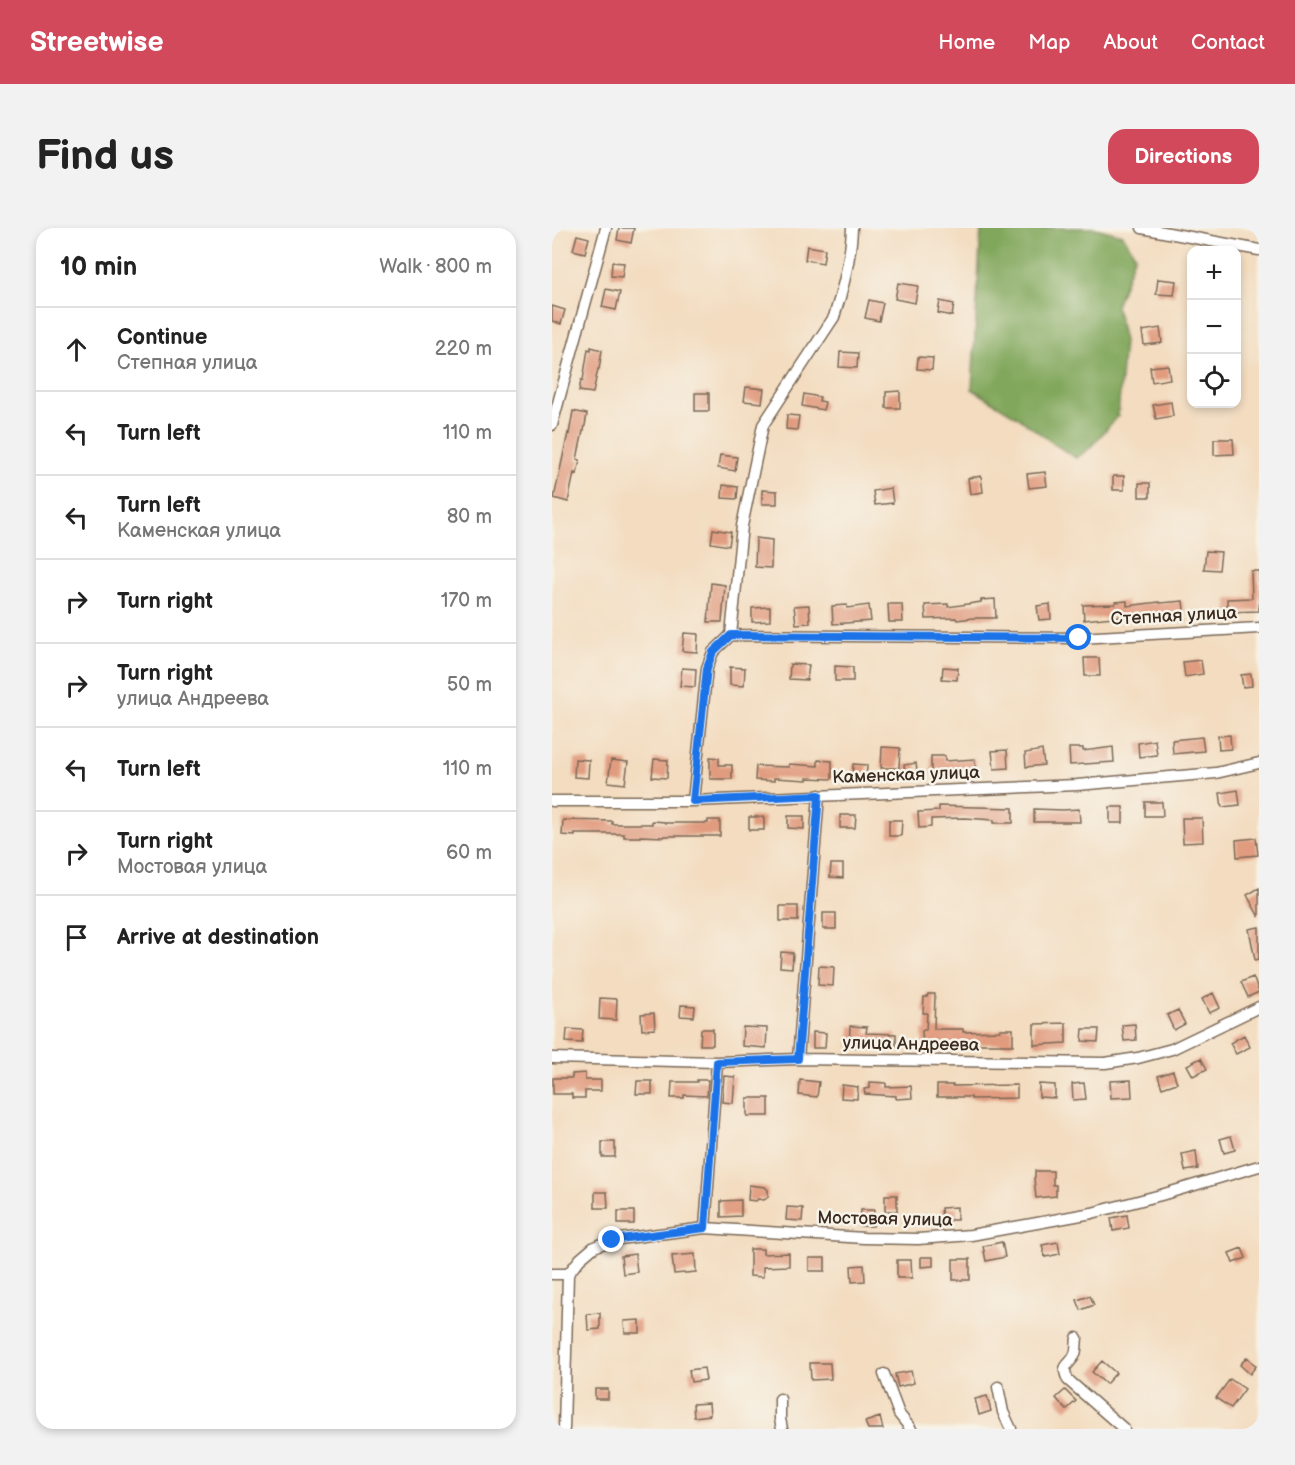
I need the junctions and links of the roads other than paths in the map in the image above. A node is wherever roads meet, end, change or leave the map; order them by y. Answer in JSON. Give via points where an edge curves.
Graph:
{"nodes":[{"id":1,"x":606,"y":228,"type":"edge"},
{"id":2,"x":852,"y":228,"type":"edge"},
{"id":3,"x":1142,"y":228,"type":"edge"},
{"id":4,"x":1259,"y":250,"type":"edge"},
{"id":5,"x":552,"y":425,"type":"edge"},
{"id":6,"x":1259,"y":628,"type":"edge"},
{"id":7,"x":731,"y":635,"type":"junction"},
{"id":8,"x":1259,"y":763,"type":"edge"},
{"id":9,"x":819,"y":795,"type":"junction"},
{"id":10,"x":552,"y":801,"type":"edge"},
{"id":11,"x":693,"y":801,"type":"junction"},
{"id":12,"x":1259,"y":1008,"type":"edge"},
{"id":13,"x":552,"y":1058,"type":"edge"},
{"id":14,"x":798,"y":1059,"type":"junction"},
{"id":15,"x":717,"y":1062,"type":"junction"},
{"id":16,"x":1259,"y":1166,"type":"edge"},
{"id":17,"x":705,"y":1228,"type":"junction"},
{"id":18,"x":552,"y":1274,"type":"edge"},
{"id":19,"x":568,"y":1274,"type":"junction"},
{"id":20,"x":1077,"y":1338,"type":"dead end"},
{"id":21,"x":884,"y":1374,"type":"dead end"},
{"id":22,"x":998,"y":1387,"type":"dead end"},
{"id":23,"x":780,"y":1399,"type":"dead end"},
{"id":24,"x":564,"y":1429,"type":"edge"},
{"id":25,"x":782,"y":1429,"type":"edge"},
{"id":26,"x":911,"y":1429,"type":"edge"},
{"id":27,"x":1011,"y":1429,"type":"edge"},
{"id":28,"x":1124,"y":1429,"type":"edge"}],
"edges":[{"from":1,"to":5,"type":"street"},
{"from":2,"to":7,"type":"street","via":[[834,317],[763,425],[742,526]]},
{"from":3,"to":4,"type":"street"},
{"from":6,"to":7,"type":"street","name":"Степная улица","via":[[1079,638]]},
{"from":7,"to":11,"type":"street","via":[[713,652],[707,668]]},
{"from":8,"to":9,"type":"street","name":"Каменская улица","via":[[1216,773],[1077,785]]},
{"from":9,"to":11,"type":"street","name":"Каменская улица"},
{"from":9,"to":14,"type":"street"},
{"from":10,"to":11,"type":"street","name":"Каменская улица"},
{"from":12,"to":14,"type":"street","name":"улица Андреева","via":[[1172,1049],[1105,1063]]},
{"from":13,"to":15,"type":"street","name":"улица Андреева"},
{"from":14,"to":15,"type":"street","name":"улица Андреева"},
{"from":15,"to":17,"type":"street"},
{"from":16,"to":17,"type":"street","name":"Мостовая улица","via":[[1092,1213],[971,1235],[864,1238]]},
{"from":17,"to":19,"type":"street","name":"Мостовая улица","via":[[612,1240],[579,1258]]},
{"from":18,"to":19,"type":"street"},
{"from":19,"to":24,"type":"street"},
{"from":20,"to":28,"type":"street","via":[[1076,1352],[1064,1372],[1068,1380]]},
{"from":21,"to":26,"type":"street","via":[[899,1414]]},
{"from":22,"to":27,"type":"street"},
{"from":23,"to":25,"type":"street"}]}
